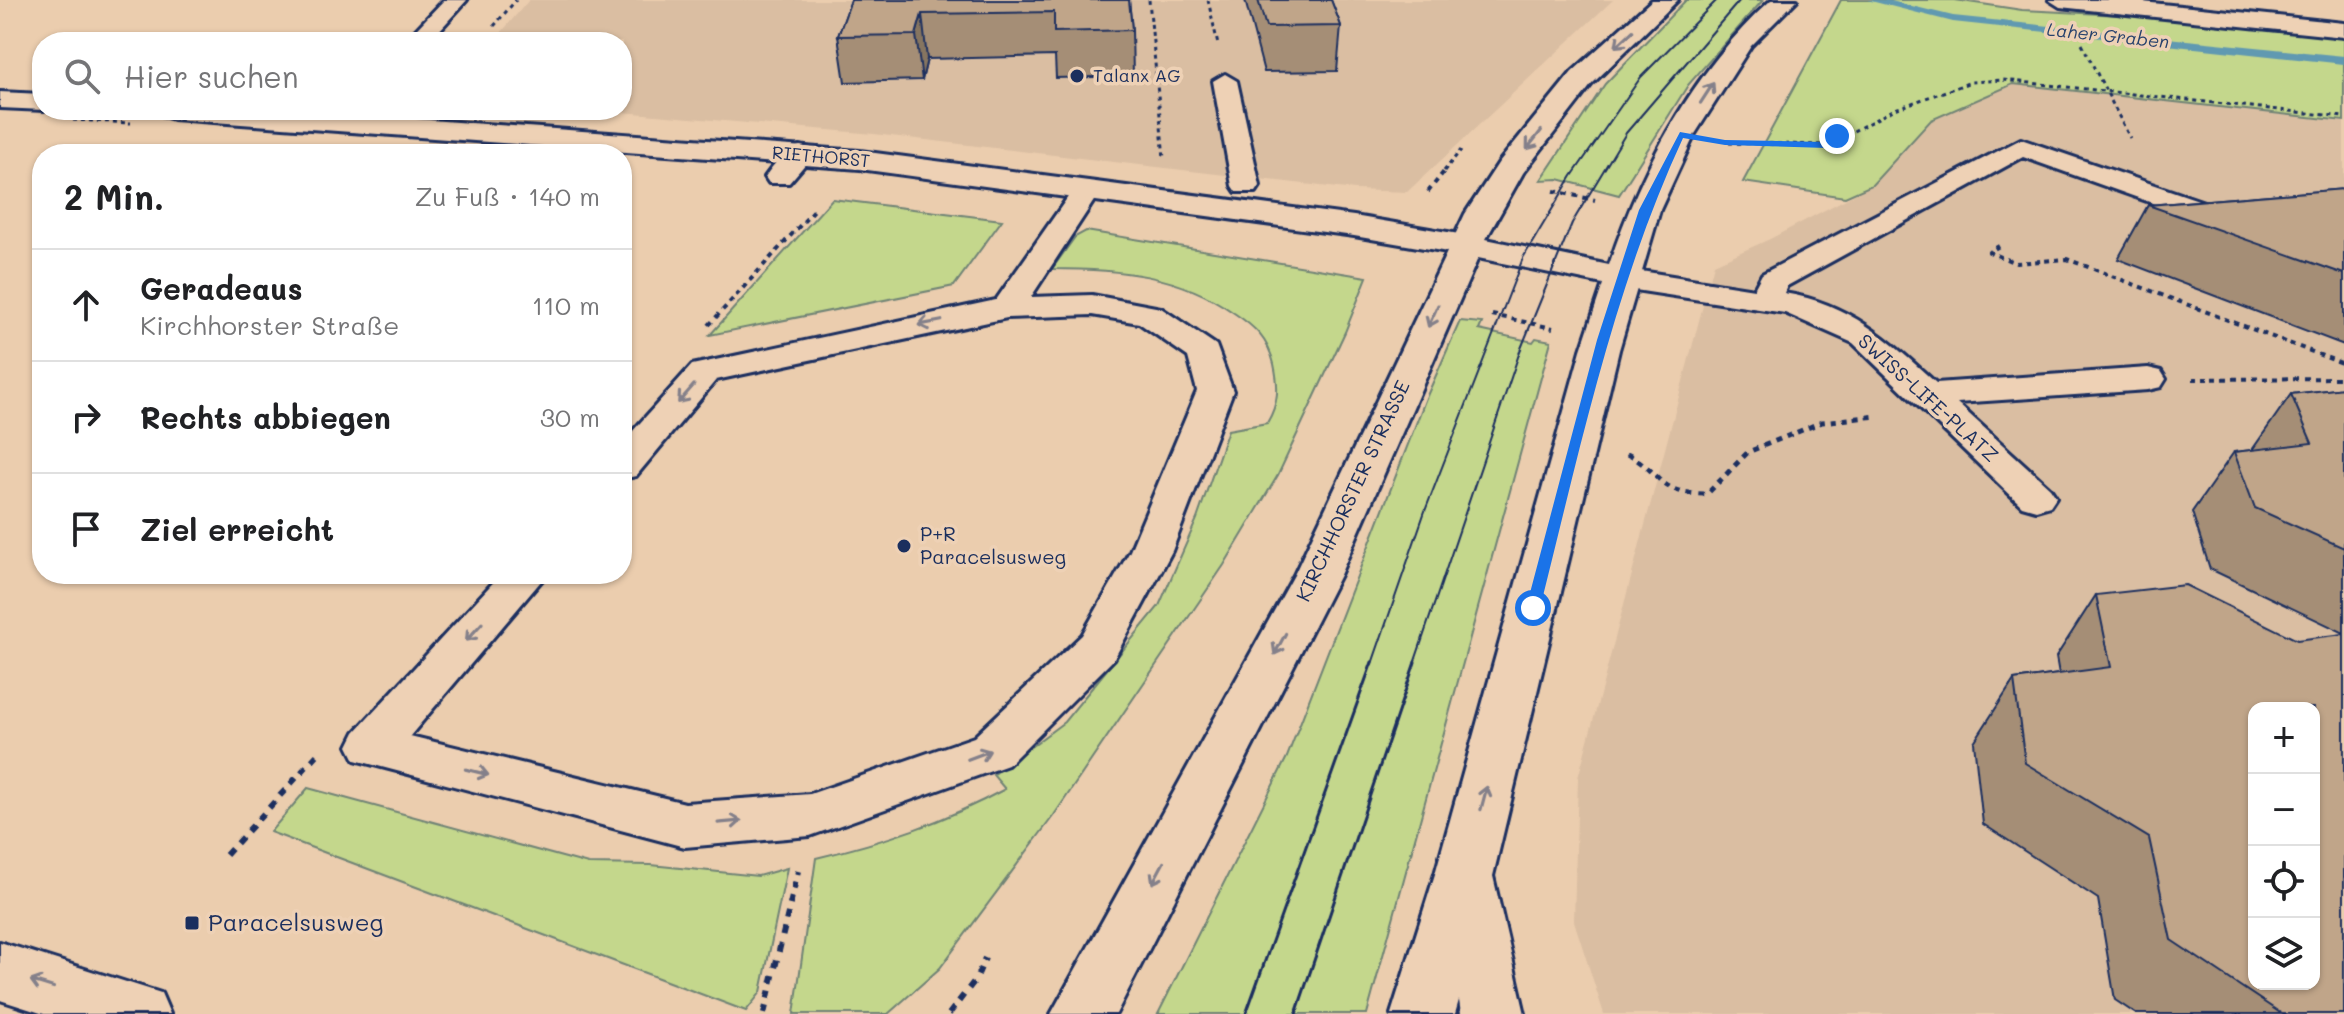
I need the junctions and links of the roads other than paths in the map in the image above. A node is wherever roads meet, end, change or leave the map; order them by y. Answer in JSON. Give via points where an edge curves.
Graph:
{"nodes":[{"id":1,"x":456,"y":0,"type":"edge"},
{"id":2,"x":1666,"y":0,"type":"edge"},
{"id":3,"x":1785,"y":0,"type":"edge"},
{"id":4,"x":2060,"y":0,"type":"edge"},
{"id":5,"x":2344,"y":30,"type":"edge"},
{"id":6,"x":426,"y":32,"type":"edge"},
{"id":7,"x":1225,"y":81,"type":"dead end"},
{"id":8,"x":0,"y":100,"type":"edge"},
{"id":9,"x":32,"y":102,"type":"edge"},
{"id":10,"x":403,"y":120,"type":"edge"},
{"id":11,"x":800,"y":154,"type":"junction"},
{"id":12,"x":779,"y":177,"type":"dead end"},
{"id":13,"x":1246,"y":186,"type":"dead end"},
{"id":14,"x":1087,"y":190,"type":"junction"},
{"id":15,"x":2235,"y":222,"type":"edge"},
{"id":16,"x":1465,"y":245,"type":"junction"},
{"id":17,"x":1622,"y":278,"type":"junction"},
{"id":18,"x":1766,"y":299,"type":"junction"},
{"id":19,"x":1007,"y":308,"type":"junction"},
{"id":20,"x":2148,"y":379,"type":"road end"},
{"id":21,"x":1934,"y":401,"type":"junction"},
{"id":22,"x":632,"y":455,"type":"edge"},
{"id":23,"x":2036,"y":497,"type":"dead end"},
{"id":24,"x":517,"y":584,"type":"edge"},
{"id":25,"x":1464,"y":874,"type":"junction"},
{"id":26,"x":0,"y":971,"type":"edge"},
{"id":27,"x":138,"y":1014,"type":"edge"},
{"id":28,"x":1083,"y":1014,"type":"edge"},
{"id":29,"x":1423,"y":1014,"type":"edge"},
{"id":30,"x":1493,"y":1014,"type":"edge"}],
"edges":[{"from":1,"to":6,"type":"lane"},
{"from":2,"to":16,"type":"main road","name":"KIRCHHORSTER STRASSE","one_way":true,"via":[[1582,78],[1503,180]]},
{"from":17,"to":3,"type":"main road","one_way":true,"via":[[1644,210],[1680,134],[1741,41]]},
{"from":4,"to":5,"type":"lane"},
{"from":7,"to":13,"type":"lane"},
{"from":8,"to":9,"type":"main road"},
{"from":10,"to":11,"type":"main road","name":"RIETHORST"},
{"from":11,"to":12,"type":"lane"},
{"from":11,"to":14,"type":"main road","name":"RIETHORST"},
{"from":14,"to":16,"type":"main road","name":"RIETHORST"},
{"from":14,"to":19,"type":"lane"},
{"from":15,"to":18,"type":"lane","via":[[2021,147],[1773,281]]},
{"from":16,"to":17,"type":"main road","name":"RIETHORST"},
{"from":16,"to":28,"type":"main road","name":"KIRCHHORSTER STRASSE","one_way":true,"via":[[1317,575]]},
{"from":17,"to":18,"type":"lane","name":"SWISS-LIFE-PLATZ"},
{"from":25,"to":17,"type":"main road","one_way":true},
{"from":18,"to":21,"type":"lane","name":"SWISS-LIFE-PLATZ","via":[[1825,316],[1865,336]]},
{"from":19,"to":22,"type":"lane","one_way":true,"via":[[704,372]]},
{"from":24,"to":19,"type":"lane","one_way":true,"via":[[372,746],[685,825],[810,815],[991,751],[1098,647],[1151,551],[1215,391],[1204,352],[1149,315],[1092,305]]},
{"from":20,"to":21,"type":"lane"},
{"from":21,"to":23,"type":"lane","name":"SWISS-LIFE-PLATZ"},
{"from":25,"to":29,"type":"main road"},
{"from":25,"to":30,"type":"main road"},
{"from":27,"to":26,"type":"main road","one_way":true}]}
